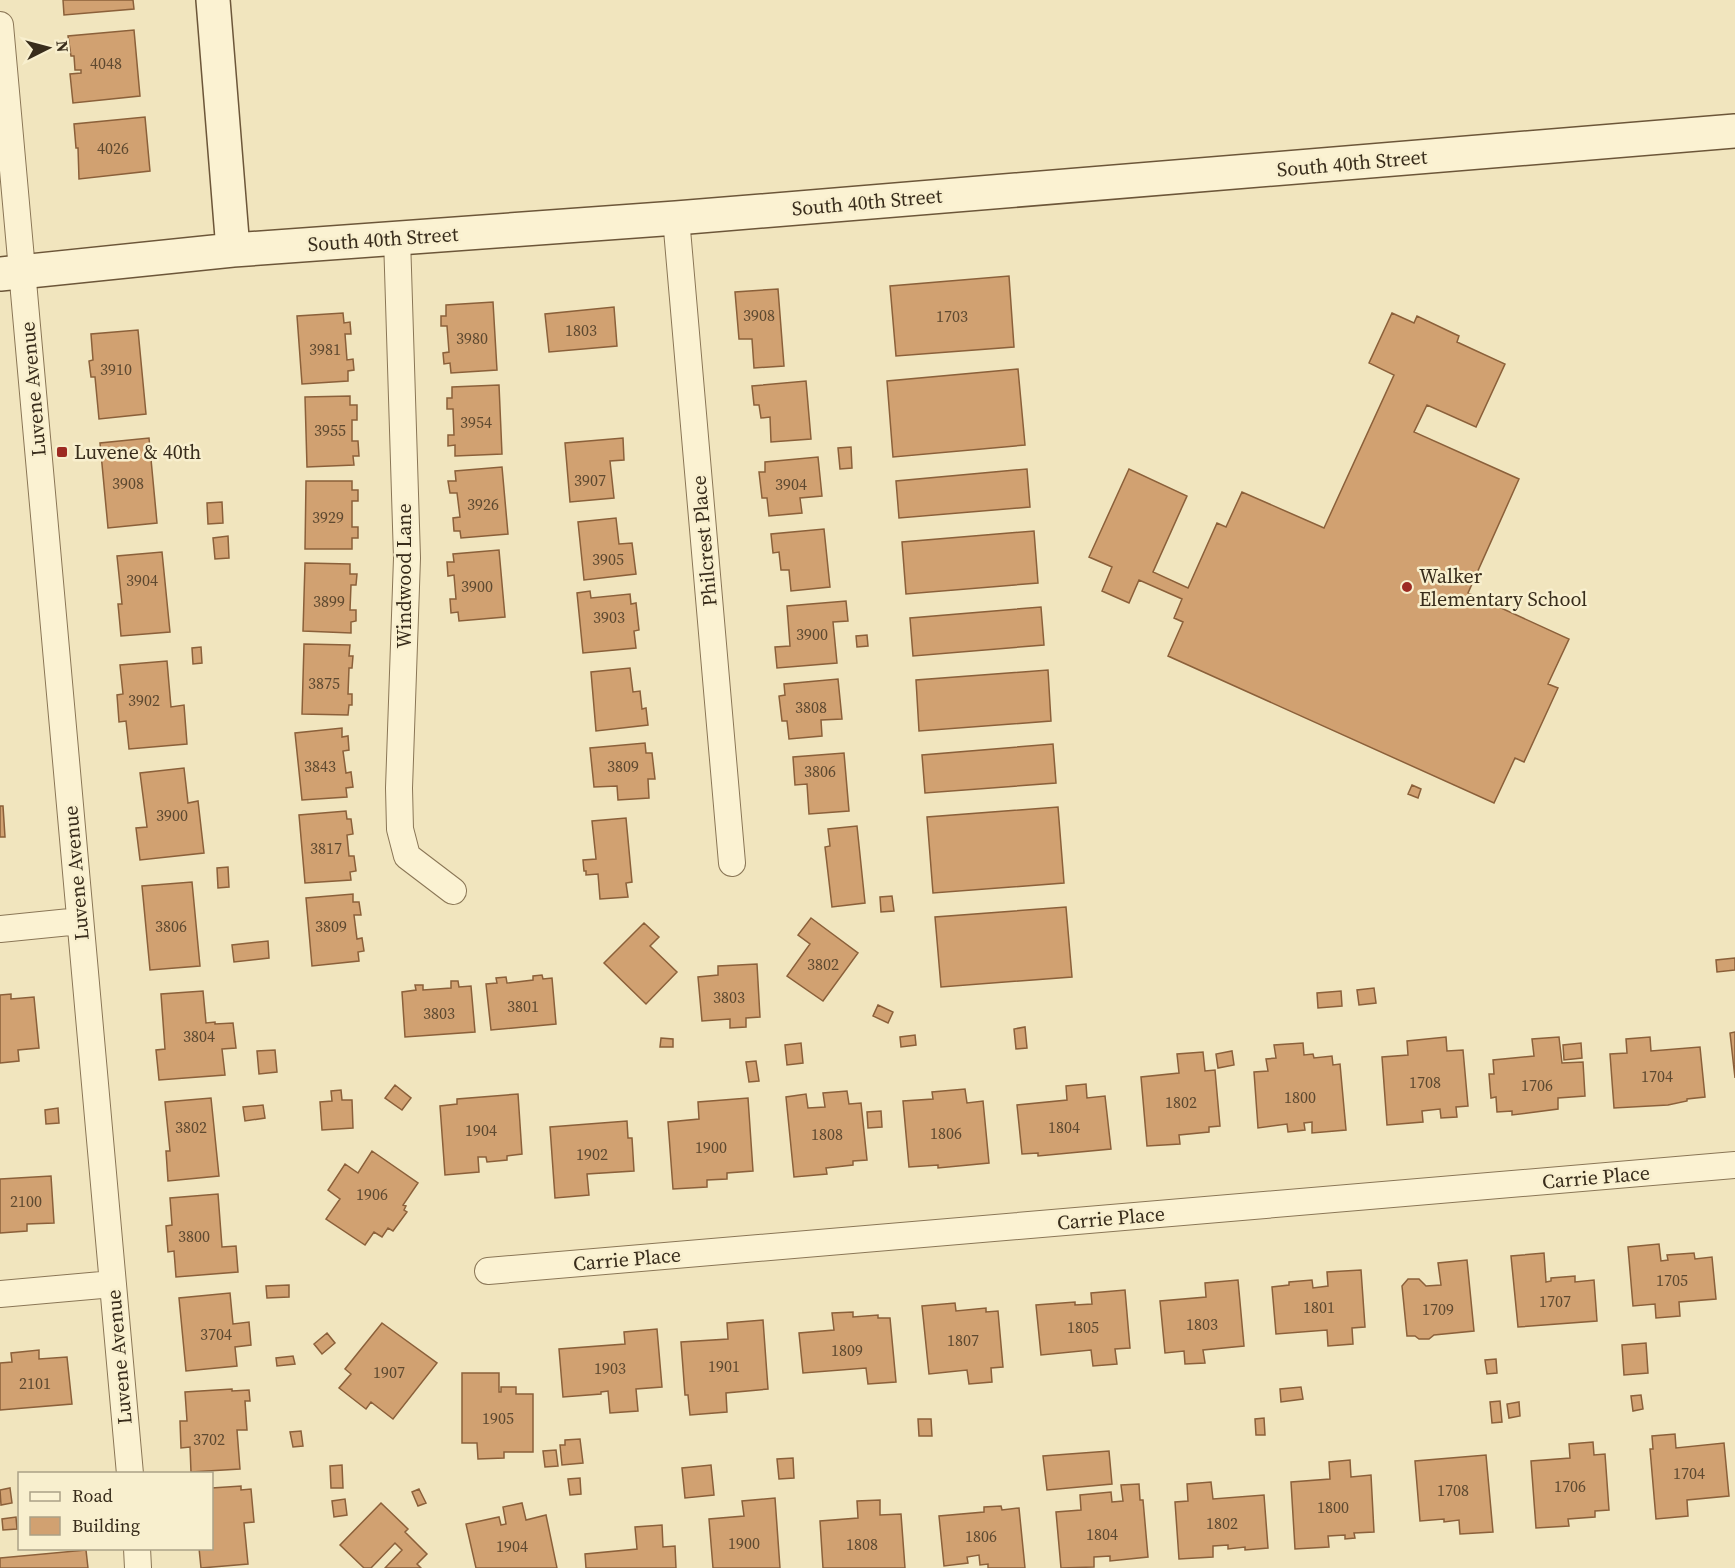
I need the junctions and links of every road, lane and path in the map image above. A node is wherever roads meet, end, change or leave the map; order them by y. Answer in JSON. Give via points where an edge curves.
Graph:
{"nodes":[{"id":1,"x":213,"y":0,"type":"edge"},
{"id":2,"x":0,"y":25,"type":"edge"},
{"id":3,"x":1735,"y":131,"type":"edge"},
{"id":4,"x":676,"y":218,"type":"junction"},
{"id":5,"x":397,"y":238,"type":"junction"},
{"id":6,"x":233,"y":250,"type":"junction"},
{"id":7,"x":11,"y":273,"type":"edge"},
{"id":8,"x":732,"y":863,"type":"dead end"},
{"id":9,"x":453,"y":891,"type":"dead end"},
{"id":10,"x":80,"y":921,"type":"junction"},
{"id":11,"x":0,"y":929,"type":"edge"},
{"id":12,"x":1735,"y":1165,"type":"edge"},
{"id":13,"x":488,"y":1271,"type":"dead end"},
{"id":14,"x":113,"y":1284,"type":"junction"},
{"id":15,"x":0,"y":1294,"type":"edge"},
{"id":16,"x":130,"y":1472,"type":"edge"},
{"id":17,"x":136,"y":1550,"type":"edge"},
{"id":18,"x":138,"y":1568,"type":"edge"}],
"edges":[{"from":1,"to":6,"type":"street"},
{"from":2,"to":7,"type":"street","name":"Luvene Avenue"},
{"from":3,"to":4,"type":"street","name":"South 40th Street"},
{"from":4,"to":5,"type":"street","name":"South 40th Street"},
{"from":4,"to":8,"type":"street","name":"Philcrest Place"},
{"from":5,"to":6,"type":"street","name":"South 40th Street"},
{"from":5,"to":9,"type":"street","name":"Windwood Lane","via":[[407,558],[400,829],[407,856]]},
{"from":6,"to":7,"type":"street","name":"South 40th Street"},
{"from":7,"to":10,"type":"street","name":"Luvene Avenue"},
{"from":10,"to":11,"type":"street"},
{"from":10,"to":14,"type":"street","name":"Luvene Avenue"},
{"from":12,"to":13,"type":"street","name":"Carrie Place"},
{"from":14,"to":15,"type":"street"},
{"from":14,"to":16,"type":"street","name":"Luvene Avenue"},
{"from":17,"to":18,"type":"street"}]}
